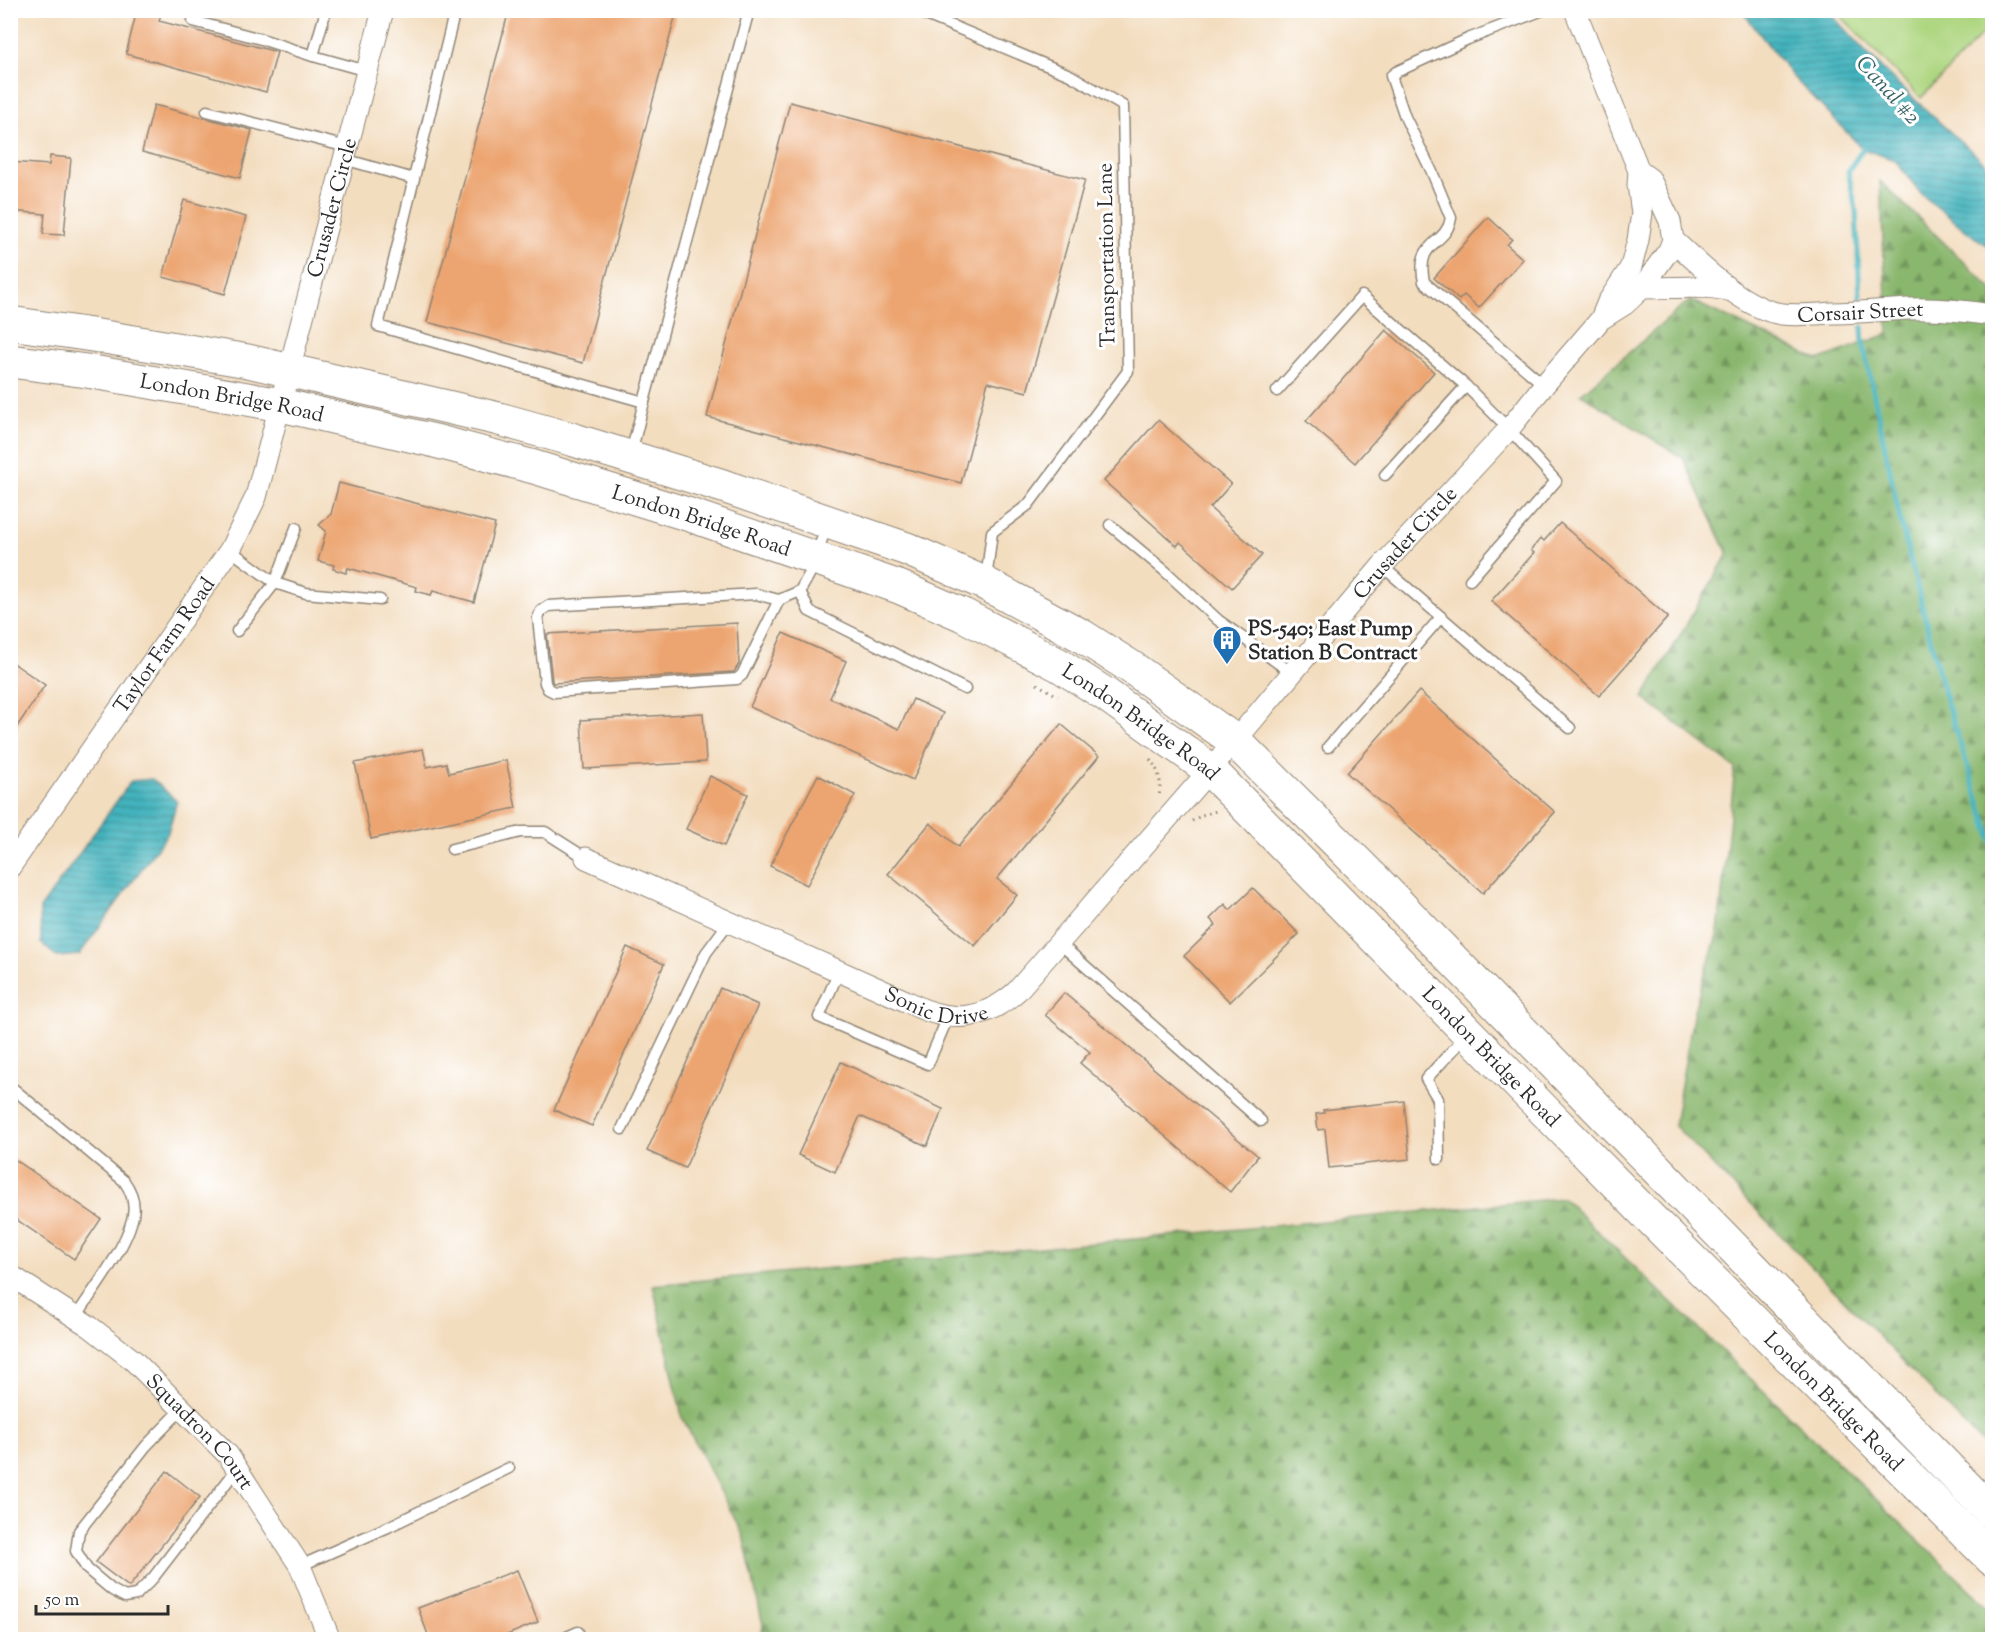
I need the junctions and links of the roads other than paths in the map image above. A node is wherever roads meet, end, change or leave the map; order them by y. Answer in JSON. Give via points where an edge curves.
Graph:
{"nodes":[{"id":1,"x":196,"y":10,"type":"edge"},
{"id":2,"x":326,"y":10,"type":"edge"},
{"id":3,"x":383,"y":10,"type":"edge"},
{"id":4,"x":455,"y":10,"type":"edge"},
{"id":5,"x":749,"y":10,"type":"edge"},
{"id":6,"x":914,"y":10,"type":"edge"},
{"id":7,"x":1543,"y":10,"type":"edge"},
{"id":8,"x":1575,"y":10,"type":"edge"},
{"id":9,"x":313,"y":56,"type":"junction"},
{"id":10,"x":367,"y":71,"type":"junction"},
{"id":11,"x":207,"y":111,"type":"dead end"},
{"id":12,"x":346,"y":153,"type":"junction"},
{"id":13,"x":1639,"y":171,"type":"junction"},
{"id":14,"x":414,"y":178,"type":"junction"},
{"id":15,"x":1673,"y":240,"type":"junction"},
{"id":16,"x":1642,"y":288,"type":"junction"},
{"id":17,"x":1732,"y":291,"type":"junction"},
{"id":18,"x":1992,"y":315,"type":"edge"},
{"id":19,"x":1601,"y":319,"type":"junction"},
{"id":20,"x":10,"y":323,"type":"edge"},
{"id":21,"x":10,"y":361,"type":"edge"},
{"id":22,"x":290,"y":370,"type":"junction"},
{"id":23,"x":1544,"y":385,"type":"junction"},
{"id":24,"x":1466,"y":386,"type":"junction"},
{"id":25,"x":1277,"y":392,"type":"dead end"},
{"id":26,"x":644,"y":402,"type":"junction"},
{"id":27,"x":280,"y":405,"type":"junction"},
{"id":28,"x":1509,"y":429,"type":"junction"},
{"id":29,"x":630,"y":457,"type":"junction"},
{"id":30,"x":1385,"y":475,"type":"dead end"},
{"id":31,"x":828,"y":522,"type":"junction"},
{"id":32,"x":1110,"y":525,"type":"dead end"},
{"id":33,"x":296,"y":528,"type":"dead end"},
{"id":34,"x":230,"y":550,"type":"junction"},
{"id":35,"x":816,"y":557,"type":"junction"},
{"id":36,"x":1382,"y":566,"type":"junction"},
{"id":37,"x":1470,"y":580,"type":"dead end"},
{"id":38,"x":275,"y":583,"type":"junction"},
{"id":39,"x":986,"y":584,"type":"junction"},
{"id":40,"x":800,"y":591,"type":"junction"},
{"id":41,"x":380,"y":600,"type":"dead end"},
{"id":42,"x":779,"y":600,"type":"junction"},
{"id":43,"x":1441,"y":617,"type":"junction"},
{"id":44,"x":237,"y":631,"type":"dead end"},
{"id":45,"x":1292,"y":673,"type":"junction"},
{"id":46,"x":965,"y":689,"type":"dead end"},
{"id":47,"x":1570,"y":728,"type":"dead end"},
{"id":48,"x":1235,"y":741,"type":"junction"},
{"id":49,"x":1328,"y":747,"type":"dead end"},
{"id":50,"x":1209,"y":769,"type":"junction"},
{"id":51,"x":452,"y":849,"type":"dead end"},
{"id":52,"x":586,"y":858,"type":"joint"},
{"id":53,"x":10,"y":867,"type":"edge"},
{"id":54,"x":729,"y":922,"type":"junction"},
{"id":55,"x":1057,"y":942,"type":"junction"},
{"id":56,"x":839,"y":971,"type":"junction"},
{"id":57,"x":948,"y":1017,"type":"junction"},
{"id":58,"x":1469,"y":1034,"type":"junction"},
{"id":59,"x":10,"y":1086,"type":"edge"},
{"id":60,"x":1261,"y":1121,"type":"dead end"},
{"id":61,"x":622,"y":1129,"type":"dead end"},
{"id":62,"x":1439,"y":1159,"type":"dead end"},
{"id":63,"x":10,"y":1275,"type":"edge"},
{"id":64,"x":1798,"y":1312,"type":"junction"},
{"id":65,"x":76,"y":1317,"type":"junction"},
{"id":66,"x":1773,"y":1341,"type":"junction"},
{"id":67,"x":182,"y":1409,"type":"junction"},
{"id":68,"x":509,"y":1467,"type":"dead end"},
{"id":69,"x":237,"y":1469,"type":"junction"},
{"id":70,"x":1992,"y":1513,"type":"edge"},
{"id":71,"x":1992,"y":1559,"type":"edge"},
{"id":72,"x":300,"y":1566,"type":"junction"},
{"id":73,"x":578,"y":1632,"type":"dead end"},
{"id":74,"x":330,"y":1640,"type":"edge"},
{"id":75,"x":560,"y":1640,"type":"edge"}],
"edges":[{"from":1,"to":9,"type":"lane","via":[[193,21]]},
{"from":2,"to":9,"type":"lane"},
{"from":3,"to":10,"type":"street","name":"Crusader Circle"},
{"from":4,"to":14,"type":"lane"},
{"from":5,"to":26,"type":"lane"},
{"from":6,"to":39,"type":"lane","name":"Transportation Lane","via":[[1070,75],[1123,106],[1128,371],[1028,505],[992,532]]},
{"from":7,"to":23,"type":"lane","via":[[1468,39],[1391,76],[1405,117],[1451,218],[1450,225],[1421,259],[1424,282]]},
{"from":8,"to":13,"type":"street","name":"Crusader Circle"},
{"from":9,"to":10,"type":"lane"},
{"from":10,"to":12,"type":"street","name":"Crusader Circle"},
{"from":11,"to":12,"type":"lane"},
{"from":12,"to":14,"type":"lane"},
{"from":12,"to":22,"type":"street","name":"Crusader Circle"},
{"from":13,"to":15,"type":"street","name":"Crusader Circle","via":[[1650,179],[1670,221]]},
{"from":13,"to":19,"type":"street","name":"Crusader Circle","via":[[1642,213],[1638,240],[1631,267]]},
{"from":14,"to":26,"type":"lane","via":[[378,326]]},
{"from":15,"to":16,"type":"street","name":"Crusader Circle"},
{"from":15,"to":17,"type":"street","name":"Corsair Street"},
{"from":16,"to":17,"type":"street","name":"Corsair Street","via":[[1708,286]]},
{"from":16,"to":19,"type":"street","name":"Crusader Circle"},
{"from":17,"to":18,"type":"street","name":"Corsair Street","via":[[1781,314],[1911,309]]},
{"from":19,"to":23,"type":"street","name":"Crusader Circle"},
{"from":20,"to":22,"type":"main road","name":"London Bridge Road"},
{"from":21,"to":27,"type":"main road","name":"London Bridge Road"},
{"from":22,"to":27,"type":"street","name":"Crusader Circle"},
{"from":22,"to":29,"type":"main road","name":"London Bridge Road","via":[[499,419]]},
{"from":23,"to":28,"type":"street","name":"Crusader Circle"},
{"from":24,"to":25,"type":"lane","via":[[1362,296]]},
{"from":24,"to":28,"type":"lane"},
{"from":24,"to":30,"type":"lane"},
{"from":26,"to":29,"type":"lane"},
{"from":27,"to":34,"type":"street","name":"Taylor Farm Road","via":[[256,496]]},
{"from":27,"to":35,"type":"main road","name":"London Bridge Road","via":[[534,467]]},
{"from":28,"to":36,"type":"street","name":"Crusader Circle"},
{"from":28,"to":37,"type":"lane","via":[[1556,481]]},
{"from":29,"to":31,"type":"main road","name":"London Bridge Road"},
{"from":31,"to":35,"type":"lane"},
{"from":31,"to":39,"type":"main road","name":"London Bridge Road","via":[[907,549]]},
{"from":32,"to":45,"type":"lane","via":[[1218,620]]},
{"from":33,"to":38,"type":"lane"},
{"from":34,"to":38,"type":"lane"},
{"from":34,"to":53,"type":"street","name":"Taylor Farm Road"},
{"from":35,"to":40,"type":"lane"},
{"from":35,"to":50,"type":"main road","name":"London Bridge Road","via":[[935,602],[1015,640],[1105,694]]},
{"from":36,"to":43,"type":"lane"},
{"from":36,"to":45,"type":"street","name":"Crusader Circle"},
{"from":38,"to":41,"type":"lane","via":[[306,593]]},
{"from":38,"to":44,"type":"lane"},
{"from":39,"to":48,"type":"main road","name":"London Bridge Road","via":[[1131,666]]},
{"from":40,"to":42,"type":"lane"},
{"from":40,"to":46,"type":"lane","via":[[809,611]]},
{"from":42,"to":42,"type":"lane","via":[[737,679],[554,692],[545,684],[538,618],[548,606],[756,594]]},
{"from":43,"to":47,"type":"lane"},
{"from":43,"to":49,"type":"lane"},
{"from":45,"to":48,"type":"street","name":"Crusader Circle"},
{"from":48,"to":50,"type":"street","name":"Crusader Circle"},
{"from":48,"to":64,"type":"main road","name":"London Bridge Road"},
{"from":50,"to":55,"type":"street","name":"Sonic Drive"},
{"from":50,"to":58,"type":"main road","name":"London Bridge Road"},
{"from":51,"to":52,"type":"lane","via":[[521,832],[545,832]]},
{"from":52,"to":54,"type":"street","name":"Sonic Drive"},
{"from":54,"to":56,"type":"street","name":"Sonic Drive"},
{"from":54,"to":61,"type":"lane","via":[[706,953]]},
{"from":55,"to":57,"type":"street","name":"Sonic Drive","via":[[1006,1001],[974,1016]]},
{"from":55,"to":60,"type":"lane"},
{"from":56,"to":57,"type":"street","name":"Sonic Drive","via":[[924,1011]]},
{"from":56,"to":57,"type":"lane","via":[[819,1017],[928,1064]]},
{"from":58,"to":62,"type":"lane","via":[[1426,1079],[1438,1099]]},
{"from":58,"to":66,"type":"main road","name":"London Bridge Road"},
{"from":59,"to":65,"type":"lane","via":[[129,1188],[132,1220],[122,1244]]},
{"from":63,"to":65,"type":"street","name":"Squadron Court"},
{"from":64,"to":66,"type":"main road"},
{"from":64,"to":70,"type":"main road","name":"London Bridge Road"},
{"from":65,"to":67,"type":"street","name":"Squadron Court","via":[[133,1360]]},
{"from":66,"to":71,"type":"main road","name":"London Bridge Road"},
{"from":67,"to":69,"type":"street","name":"Squadron Court"},
{"from":67,"to":69,"type":"lane","via":[[146,1446],[79,1531],[76,1551],[87,1569],[112,1590],[125,1596],[136,1595]]},
{"from":68,"to":72,"type":"lane"},
{"from":69,"to":72,"type":"street","name":"Squadron Court"},
{"from":72,"to":74,"type":"street","name":"Squadron Court"},
{"from":73,"to":75,"type":"lane"}]}
